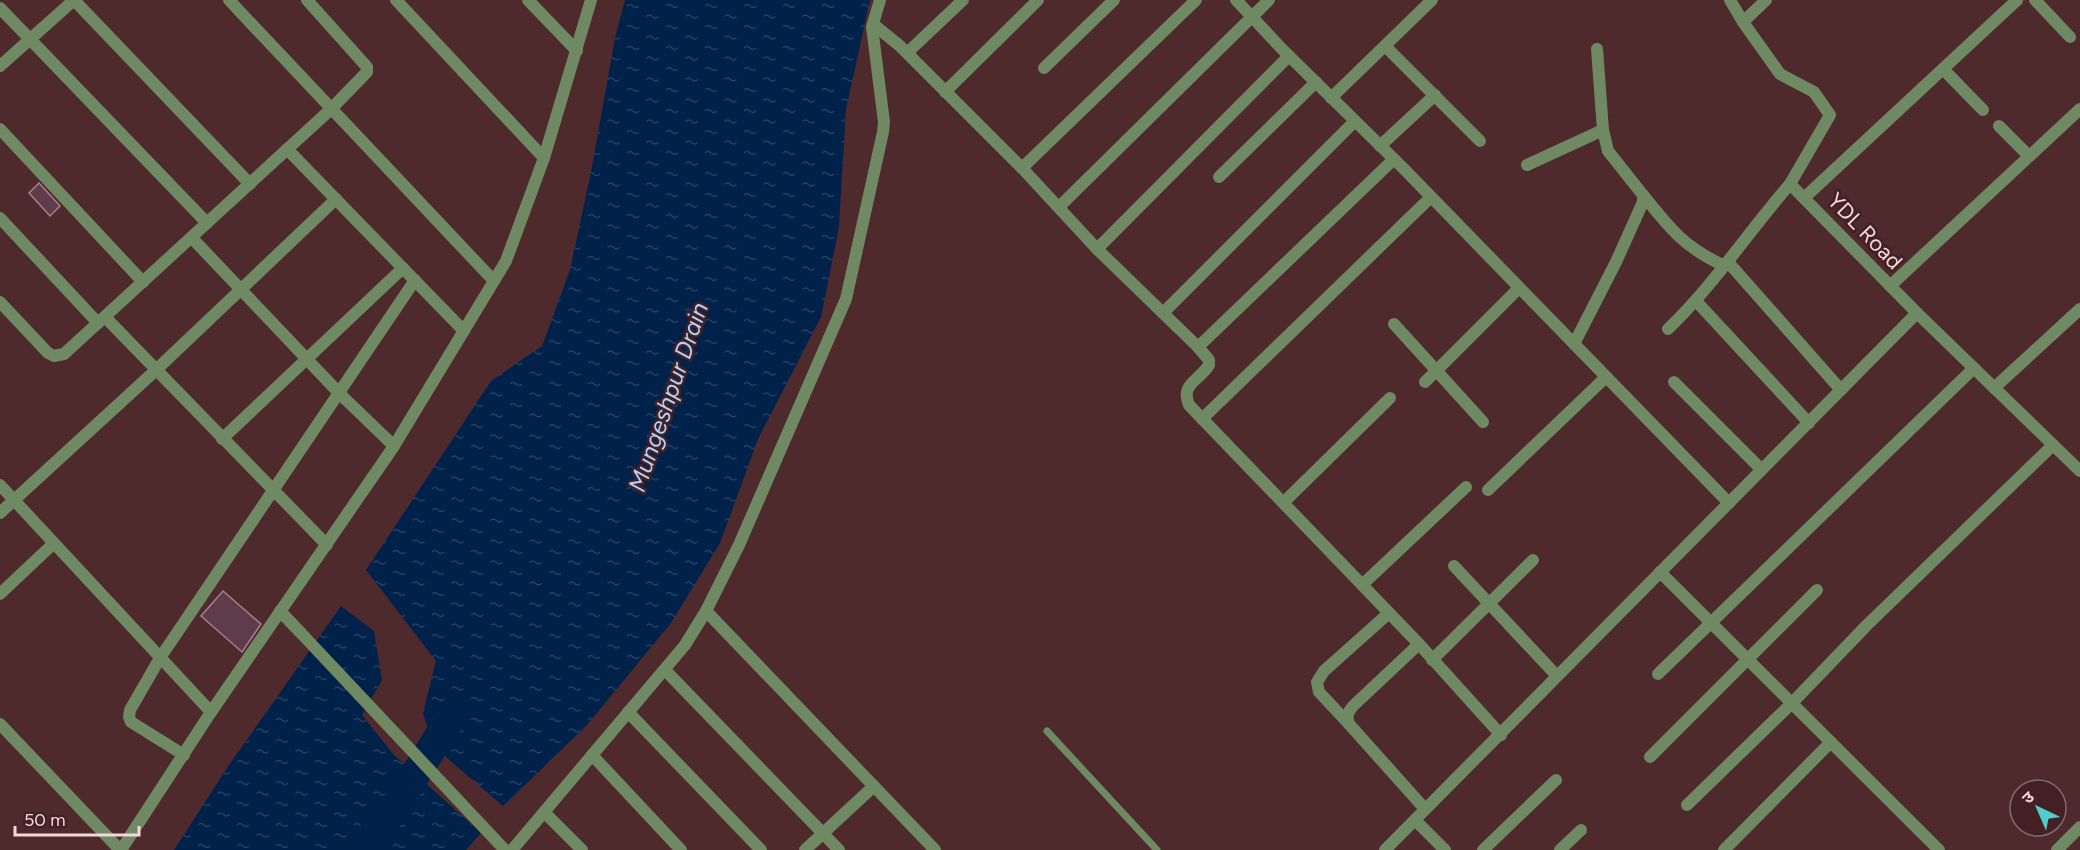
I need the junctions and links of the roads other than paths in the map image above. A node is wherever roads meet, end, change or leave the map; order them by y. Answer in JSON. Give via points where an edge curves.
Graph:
{"nodes":[{"id":1,"x":74,"y":0,"type":"edge"},
{"id":2,"x":229,"y":0,"type":"edge"},
{"id":3,"x":307,"y":0,"type":"edge"},
{"id":4,"x":396,"y":0,"type":"edge"},
{"id":5,"x":528,"y":0,"type":"edge"},
{"id":6,"x":591,"y":0,"type":"edge"},
{"id":7,"x":880,"y":0,"type":"edge"},
{"id":8,"x":963,"y":0,"type":"edge"},
{"id":9,"x":1038,"y":0,"type":"edge"},
{"id":10,"x":1114,"y":0,"type":"edge"},
{"id":11,"x":1196,"y":0,"type":"edge"},
{"id":12,"x":1236,"y":0,"type":"edge"},
{"id":13,"x":1269,"y":0,"type":"edge"},
{"id":14,"x":1432,"y":0,"type":"edge"},
{"id":15,"x":1730,"y":0,"type":"edge"},
{"id":16,"x":1766,"y":0,"type":"edge"},
{"id":17,"x":2017,"y":0,"type":"edge"},
{"id":18,"x":2035,"y":0,"type":"edge"},
{"id":19,"x":0,"y":8,"type":"edge"},
{"id":20,"x":1251,"y":17,"type":"junction"},
{"id":21,"x":1743,"y":22,"type":"junction"},
{"id":22,"x":873,"y":24,"type":"junction"},
{"id":23,"x":2070,"y":37,"type":"dead end"},
{"id":24,"x":29,"y":39,"type":"junction"},
{"id":25,"x":1385,"y":45,"type":"junction"},
{"id":26,"x":1597,"y":49,"type":"dead end"},
{"id":27,"x":577,"y":51,"type":"junction"},
{"id":28,"x":907,"y":53,"type":"junction"},
{"id":29,"x":1289,"y":56,"type":"junction"},
{"id":30,"x":0,"y":66,"type":"edge"},
{"id":31,"x":1044,"y":68,"type":"dead end"},
{"id":32,"x":1942,"y":69,"type":"junction"},
{"id":33,"x":1316,"y":82,"type":"junction"},
{"id":34,"x":945,"y":92,"type":"junction"},
{"id":35,"x":1434,"y":95,"type":"junction"},
{"id":36,"x":1332,"y":98,"type":"junction"},
{"id":37,"x":2080,"y":109,"type":"edge"},
{"id":38,"x":330,"y":110,"type":"junction"},
{"id":39,"x":1983,"y":110,"type":"dead end"},
{"id":40,"x":1354,"y":121,"type":"junction"},
{"id":41,"x":1999,"y":126,"type":"dead end"},
{"id":42,"x":0,"y":129,"type":"edge"},
{"id":43,"x":1603,"y":130,"type":"junction"},
{"id":44,"x":1480,"y":141,"type":"dead end"},
{"id":45,"x":1380,"y":146,"type":"junction"},
{"id":46,"x":287,"y":149,"type":"junction"},
{"id":47,"x":2029,"y":156,"type":"junction"},
{"id":48,"x":544,"y":158,"type":"junction"},
{"id":49,"x":1394,"y":159,"type":"junction"},
{"id":50,"x":1527,"y":165,"type":"dead end"},
{"id":51,"x":1022,"y":168,"type":"junction"},
{"id":52,"x":1219,"y":177,"type":"dead end"},
{"id":53,"x":250,"y":184,"type":"junction"},
{"id":54,"x":1790,"y":184,"type":"junction"},
{"id":55,"x":1643,"y":195,"type":"junction"},
{"id":56,"x":1431,"y":196,"type":"junction"},
{"id":57,"x":1804,"y":198,"type":"junction"},
{"id":58,"x":336,"y":199,"type":"junction"},
{"id":59,"x":1059,"y":207,"type":"junction"},
{"id":60,"x":0,"y":218,"type":"edge"},
{"id":61,"x":207,"y":223,"type":"junction"},
{"id":62,"x":192,"y":238,"type":"junction"},
{"id":63,"x":1097,"y":249,"type":"junction"},
{"id":64,"x":1726,"y":264,"type":"junction"},
{"id":65,"x":404,"y":268,"type":"junction"},
{"id":66,"x":415,"y":280,"type":"junction"},
{"id":67,"x":494,"y":281,"type":"junction"},
{"id":68,"x":143,"y":282,"type":"junction"},
{"id":69,"x":1890,"y":286,"type":"junction"},
{"id":70,"x":1519,"y":288,"type":"junction"},
{"id":71,"x":240,"y":290,"type":"junction"},
{"id":72,"x":1696,"y":301,"type":"junction"},
{"id":73,"x":0,"y":302,"type":"edge"},
{"id":74,"x":2080,"y":309,"type":"edge"},
{"id":75,"x":1163,"y":313,"type":"junction"},
{"id":76,"x":1917,"y":314,"type":"junction"},
{"id":77,"x":102,"y":320,"type":"junction"},
{"id":78,"x":1394,"y":324,"type":"dead end"},
{"id":79,"x":1668,"y":329,"type":"dead end"},
{"id":80,"x":464,"y":331,"type":"junction"},
{"id":81,"x":1574,"y":344,"type":"junction"},
{"id":82,"x":1198,"y":346,"type":"junction"},
{"id":83,"x":307,"y":359,"type":"junction"},
{"id":84,"x":1974,"y":369,"type":"junction"},
{"id":85,"x":156,"y":370,"type":"junction"},
{"id":86,"x":1437,"y":370,"type":"junction"},
{"id":87,"x":1606,"y":377,"type":"junction"},
{"id":88,"x":1425,"y":382,"type":"dead end"},
{"id":89,"x":1674,"y":382,"type":"dead end"},
{"id":90,"x":1994,"y":388,"type":"junction"},
{"id":91,"x":1841,"y":390,"type":"junction"},
{"id":92,"x":339,"y":393,"type":"junction"},
{"id":93,"x":1390,"y":398,"type":"dead end"},
{"id":94,"x":1202,"y":419,"type":"junction"},
{"id":95,"x":1484,"y":422,"type":"dead end"},
{"id":96,"x":1809,"y":423,"type":"junction"},
{"id":97,"x":222,"y":438,"type":"junction"},
{"id":98,"x":2053,"y":445,"type":"junction"},
{"id":99,"x":394,"y":446,"type":"junction"},
{"id":100,"x":1761,"y":469,"type":"junction"},
{"id":101,"x":2080,"y":471,"type":"edge"},
{"id":102,"x":0,"y":485,"type":"edge"},
{"id":103,"x":1466,"y":487,"type":"dead end"},
{"id":104,"x":272,"y":490,"type":"junction"},
{"id":105,"x":1488,"y":490,"type":"dead end"},
{"id":106,"x":14,"y":500,"type":"junction"},
{"id":107,"x":1284,"y":502,"type":"junction"},
{"id":108,"x":1729,"y":503,"type":"junction"},
{"id":109,"x":0,"y":513,"type":"edge"},
{"id":110,"x":54,"y":543,"type":"junction"},
{"id":111,"x":327,"y":545,"type":"junction"},
{"id":112,"x":1533,"y":560,"type":"dead end"},
{"id":113,"x":1454,"y":566,"type":"dead end"},
{"id":114,"x":1660,"y":572,"type":"junction"},
{"id":115,"x":1362,"y":585,"type":"junction"},
{"id":116,"x":1817,"y":590,"type":"dead end"},
{"id":117,"x":0,"y":594,"type":"edge"},
{"id":118,"x":1490,"y":603,"type":"junction"},
{"id":119,"x":280,"y":611,"type":"junction"},
{"id":120,"x":706,"y":611,"type":"junction"},
{"id":121,"x":1389,"y":613,"type":"junction"},
{"id":122,"x":1710,"y":622,"type":"junction"},
{"id":123,"x":1419,"y":644,"type":"junction"},
{"id":124,"x":160,"y":657,"type":"junction"},
{"id":125,"x":1432,"y":660,"type":"junction"},
{"id":126,"x":1748,"y":660,"type":"junction"},
{"id":127,"x":665,"y":670,"type":"junction"},
{"id":128,"x":1658,"y":674,"type":"dead end"},
{"id":129,"x":1557,"y":676,"type":"junction"},
{"id":130,"x":1792,"y":703,"type":"junction"},
{"id":131,"x":211,"y":712,"type":"junction"},
{"id":132,"x":628,"y":712,"type":"junction"},
{"id":133,"x":0,"y":724,"type":"edge"},
{"id":134,"x":1348,"y":724,"type":"junction"},
{"id":135,"x":1047,"y":731,"type":"dead end"},
{"id":136,"x":1500,"y":735,"type":"junction"},
{"id":137,"x":1831,"y":742,"type":"junction"},
{"id":138,"x":184,"y":755,"type":"junction"},
{"id":139,"x":592,"y":755,"type":"junction"},
{"id":140,"x":1650,"y":757,"type":"dead end"},
{"id":141,"x":1556,"y":780,"type":"dead end"},
{"id":142,"x":874,"y":786,"type":"junction"},
{"id":143,"x":1687,"y":805,"type":"dead end"},
{"id":144,"x":1425,"y":809,"type":"junction"},
{"id":145,"x":544,"y":812,"type":"junction"},
{"id":146,"x":1415,"y":820,"type":"junction"},
{"id":147,"x":2080,"y":827,"type":"edge"},
{"id":148,"x":1581,"y":830,"type":"dead end"},
{"id":149,"x":823,"y":834,"type":"junction"},
{"id":150,"x":120,"y":850,"type":"edge"},
{"id":151,"x":505,"y":850,"type":"edge"},
{"id":152,"x":512,"y":850,"type":"edge"},
{"id":153,"x":582,"y":850,"type":"edge"},
{"id":154,"x":681,"y":850,"type":"edge"},
{"id":155,"x":761,"y":850,"type":"edge"},
{"id":156,"x":806,"y":850,"type":"edge"},
{"id":157,"x":839,"y":850,"type":"edge"},
{"id":158,"x":935,"y":850,"type":"edge"},
{"id":159,"x":1157,"y":850,"type":"edge"},
{"id":160,"x":1385,"y":850,"type":"edge"},
{"id":161,"x":1445,"y":850,"type":"edge"},
{"id":162,"x":1483,"y":850,"type":"edge"},
{"id":163,"x":1560,"y":850,"type":"edge"},
{"id":164,"x":1724,"y":850,"type":"edge"},
{"id":165,"x":1939,"y":850,"type":"edge"},
{"id":166,"x":2057,"y":850,"type":"edge"}],
"edges":[{"from":1,"to":24,"type":"street"},
{"from":1,"to":53,"type":"street"},
{"from":2,"to":38,"type":"street"},
{"from":3,"to":38,"type":"street","via":[[367,67],[362,78]]},
{"from":4,"to":48,"type":"street"},
{"from":5,"to":27,"type":"street"},
{"from":6,"to":27,"type":"street"},
{"from":7,"to":22,"type":"street"},
{"from":8,"to":28,"type":"street"},
{"from":9,"to":34,"type":"street"},
{"from":10,"to":31,"type":"street"},
{"from":11,"to":51,"type":"street"},
{"from":12,"to":20,"type":"street"},
{"from":13,"to":20,"type":"street"},
{"from":14,"to":25,"type":"street"},
{"from":15,"to":21,"type":"street"},
{"from":16,"to":21,"type":"street"},
{"from":17,"to":32,"type":"street"},
{"from":18,"to":23,"type":"street"},
{"from":19,"to":24,"type":"street"},
{"from":20,"to":29,"type":"street"},
{"from":20,"to":59,"type":"street"},
{"from":21,"to":54,"type":"street","via":[[1780,74],[1814,92],[1830,115]]},
{"from":22,"to":28,"type":"street"},
{"from":22,"to":120,"type":"street","via":[[884,122],[846,299],[739,545]]},
{"from":24,"to":30,"type":"street"},
{"from":24,"to":61,"type":"street"},
{"from":25,"to":35,"type":"street"},
{"from":25,"to":36,"type":"street"},
{"from":26,"to":43,"type":"street"},
{"from":27,"to":48,"type":"street"},
{"from":28,"to":34,"type":"street"},
{"from":29,"to":33,"type":"street"},
{"from":29,"to":63,"type":"street"},
{"from":32,"to":39,"type":"street"},
{"from":32,"to":57,"type":"street"},
{"from":33,"to":36,"type":"street"},
{"from":33,"to":52,"type":"street"},
{"from":34,"to":51,"type":"street"},
{"from":35,"to":44,"type":"street"},
{"from":35,"to":45,"type":"street"},
{"from":36,"to":40,"type":"street"},
{"from":37,"to":47,"type":"street"},
{"from":38,"to":46,"type":"street"},
{"from":38,"to":67,"type":"street"},
{"from":40,"to":45,"type":"street"},
{"from":40,"to":75,"type":"street"},
{"from":41,"to":47,"type":"street"},
{"from":42,"to":68,"type":"street"},
{"from":43,"to":50,"type":"street"},
{"from":43,"to":55,"type":"street","via":[[1608,151]]},
{"from":45,"to":49,"type":"street"},
{"from":46,"to":53,"type":"street"},
{"from":46,"to":58,"type":"street"},
{"from":47,"to":69,"type":"street"},
{"from":48,"to":67,"type":"street","via":[[506,261]]},
{"from":49,"to":56,"type":"street"},
{"from":49,"to":82,"type":"street"},
{"from":51,"to":59,"type":"street"},
{"from":53,"to":61,"type":"street"},
{"from":54,"to":57,"type":"street","name":"YDL Road"},
{"from":54,"to":64,"type":"street"},
{"from":55,"to":64,"type":"street","via":[[1672,232],[1703,256]]},
{"from":55,"to":81,"type":"street","via":[[1616,262]]},
{"from":56,"to":70,"type":"street"},
{"from":56,"to":94,"type":"street"},
{"from":57,"to":69,"type":"street","name":"YDL Road"},
{"from":58,"to":65,"type":"street"},
{"from":58,"to":71,"type":"street"},
{"from":59,"to":63,"type":"street"},
{"from":60,"to":77,"type":"street"},
{"from":61,"to":62,"type":"street"},
{"from":62,"to":68,"type":"street"},
{"from":62,"to":71,"type":"street"},
{"from":63,"to":75,"type":"street"},
{"from":64,"to":72,"type":"street"},
{"from":64,"to":91,"type":"street"},
{"from":65,"to":66,"type":"street"},
{"from":65,"to":83,"type":"street"},
{"from":66,"to":80,"type":"street"},
{"from":66,"to":92,"type":"street"},
{"from":67,"to":80,"type":"street"},
{"from":68,"to":77,"type":"street"},
{"from":69,"to":76,"type":"street","name":"YDL Road"},
{"from":70,"to":81,"type":"street"},
{"from":70,"to":86,"type":"street"},
{"from":71,"to":83,"type":"street"},
{"from":71,"to":85,"type":"street"},
{"from":72,"to":79,"type":"street"},
{"from":72,"to":96,"type":"street"},
{"from":73,"to":77,"type":"street","via":[[54,356],[64,354]]},
{"from":74,"to":90,"type":"street"},
{"from":75,"to":82,"type":"street"},
{"from":76,"to":84,"type":"street","name":"YDL Road"},
{"from":76,"to":91,"type":"street"},
{"from":77,"to":85,"type":"street"},
{"from":78,"to":86,"type":"street"},
{"from":80,"to":99,"type":"street"},
{"from":81,"to":87,"type":"street"},
{"from":82,"to":94,"type":"street","via":[[1209,365],[1188,387],[1185,396]]},
{"from":83,"to":92,"type":"street"},
{"from":83,"to":97,"type":"street"},
{"from":84,"to":90,"type":"street","name":"YDL Road"},
{"from":84,"to":122,"type":"street"},
{"from":85,"to":97,"type":"street"},
{"from":85,"to":106,"type":"street"},
{"from":86,"to":88,"type":"street"},
{"from":86,"to":95,"type":"street"},
{"from":87,"to":105,"type":"street"},
{"from":87,"to":108,"type":"street"},
{"from":89,"to":100,"type":"street"},
{"from":90,"to":98,"type":"street","name":"YDL Road"},
{"from":91,"to":96,"type":"street"},
{"from":92,"to":99,"type":"street"},
{"from":92,"to":104,"type":"street"},
{"from":93,"to":107,"type":"street"},
{"from":94,"to":107,"type":"street"},
{"from":96,"to":100,"type":"street"},
{"from":97,"to":104,"type":"street"},
{"from":98,"to":101,"type":"street","name":"YDL Road"},
{"from":98,"to":130,"type":"street"},
{"from":99,"to":111,"type":"street"},
{"from":100,"to":108,"type":"street"},
{"from":102,"to":106,"type":"street"},
{"from":103,"to":115,"type":"street"},
{"from":104,"to":111,"type":"street"},
{"from":104,"to":124,"type":"street"},
{"from":106,"to":109,"type":"street"},
{"from":106,"to":110,"type":"street"},
{"from":107,"to":115,"type":"street"},
{"from":108,"to":114,"type":"street"},
{"from":110,"to":117,"type":"street"},
{"from":110,"to":124,"type":"street"},
{"from":111,"to":119,"type":"street"},
{"from":112,"to":118,"type":"street"},
{"from":113,"to":118,"type":"street"},
{"from":114,"to":122,"type":"street"},
{"from":114,"to":129,"type":"street"},
{"from":115,"to":121,"type":"street"},
{"from":116,"to":126,"type":"street"},
{"from":118,"to":125,"type":"street"},
{"from":118,"to":129,"type":"street"},
{"from":119,"to":131,"type":"street"},
{"from":119,"to":151,"type":"street"},
{"from":120,"to":127,"type":"street"},
{"from":120,"to":142,"type":"street"},
{"from":121,"to":123,"type":"street"},
{"from":121,"to":134,"type":"street","via":[[1324,671],[1317,682],[1319,692]]},
{"from":122,"to":126,"type":"street"},
{"from":122,"to":128,"type":"street"},
{"from":123,"to":125,"type":"street"},
{"from":123,"to":134,"type":"street","via":[[1347,712]]},
{"from":124,"to":131,"type":"street"},
{"from":124,"to":138,"type":"street","via":[[129,717]]},
{"from":125,"to":136,"type":"street"},
{"from":126,"to":130,"type":"street"},
{"from":126,"to":140,"type":"street"},
{"from":127,"to":132,"type":"street"},
{"from":127,"to":149,"type":"street"},
{"from":129,"to":136,"type":"street"},
{"from":130,"to":137,"type":"street"},
{"from":130,"to":143,"type":"street"},
{"from":131,"to":138,"type":"street"},
{"from":132,"to":139,"type":"street"},
{"from":132,"to":155,"type":"street"},
{"from":133,"to":150,"type":"street"},
{"from":134,"to":144,"type":"street"},
{"from":135,"to":159,"type":"lane"},
{"from":136,"to":144,"type":"street"},
{"from":137,"to":164,"type":"street"},
{"from":137,"to":165,"type":"street"},
{"from":138,"to":150,"type":"street"},
{"from":139,"to":145,"type":"street"},
{"from":139,"to":154,"type":"street"},
{"from":141,"to":162,"type":"street"},
{"from":142,"to":149,"type":"street"},
{"from":142,"to":158,"type":"street"},
{"from":144,"to":146,"type":"street"},
{"from":145,"to":152,"type":"street"},
{"from":145,"to":153,"type":"street"},
{"from":146,"to":160,"type":"street"},
{"from":146,"to":161,"type":"street"},
{"from":147,"to":166,"type":"street"},
{"from":148,"to":163,"type":"street"},
{"from":149,"to":156,"type":"street"},
{"from":149,"to":157,"type":"street"}]}
